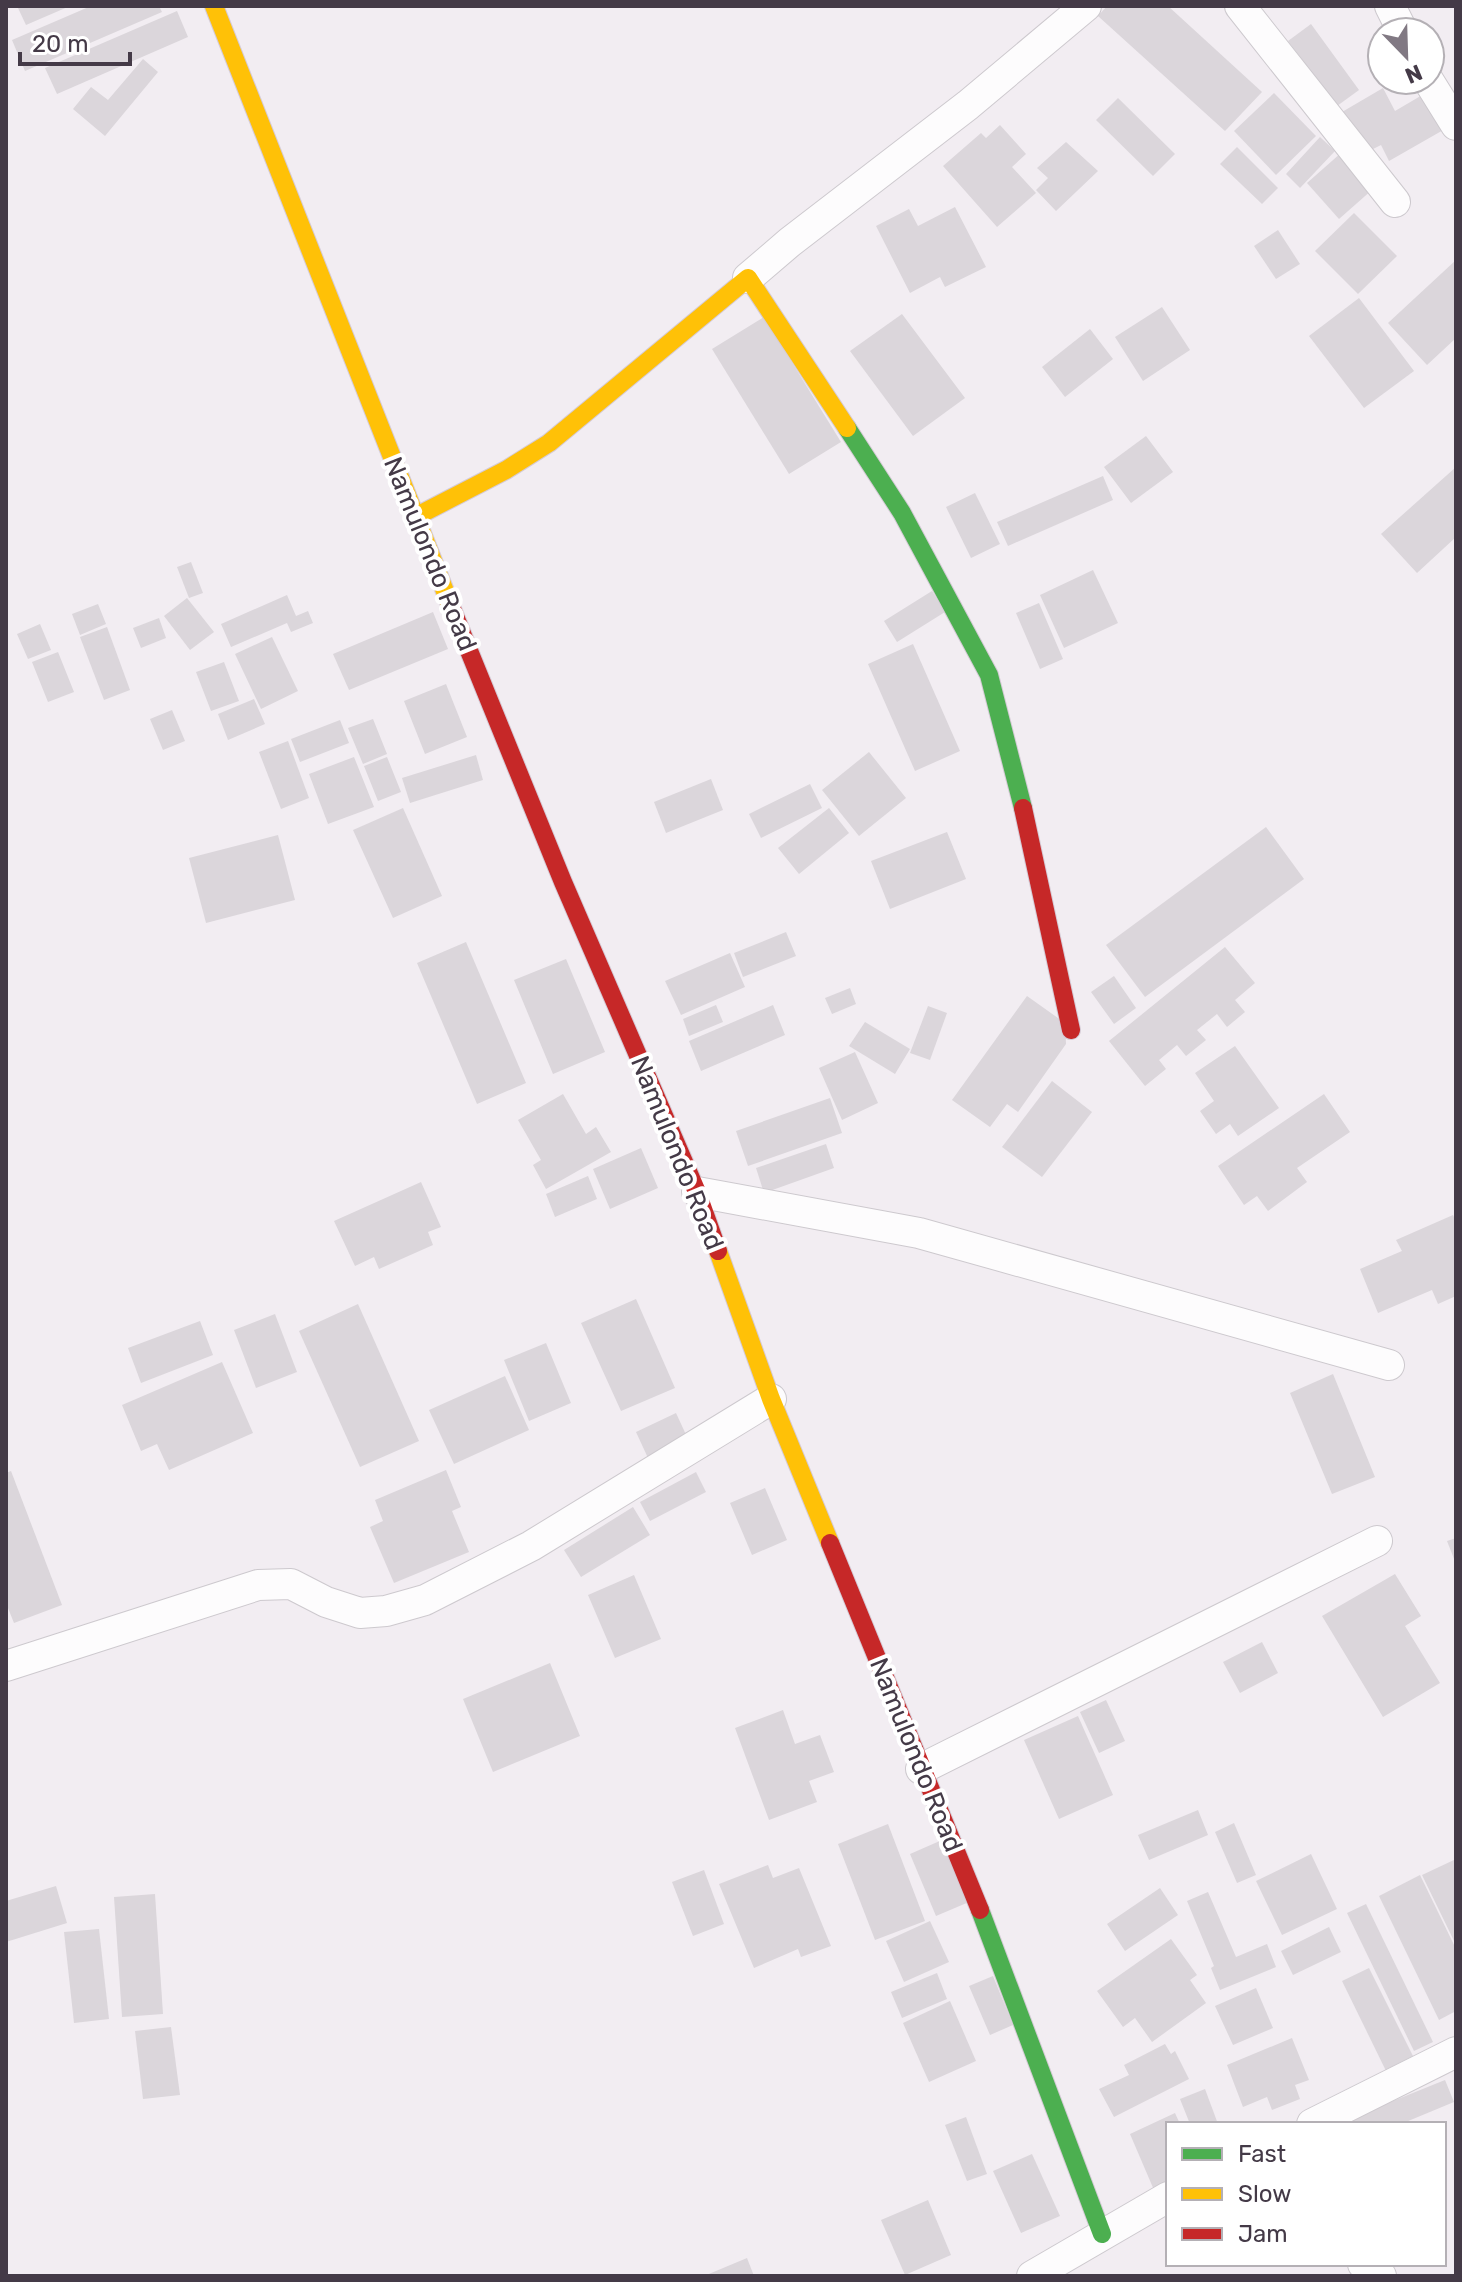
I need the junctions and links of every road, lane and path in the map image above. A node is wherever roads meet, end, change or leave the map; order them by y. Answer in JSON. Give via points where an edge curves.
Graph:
{"nodes":[{"id":1,"x":214,"y":6,"type":"edge"},
{"id":2,"x":1086,"y":6,"type":"edge"},
{"id":3,"x":1240,"y":6,"type":"edge"},
{"id":4,"x":1438,"y":96,"type":"edge"},
{"id":5,"x":1456,"y":125,"type":"edge"},
{"id":6,"x":1395,"y":202,"type":"dead end"},
{"id":7,"x":748,"y":278,"type":"junction"},
{"id":8,"x":415,"y":517,"type":"junction"},
{"id":9,"x":1071,"y":1030,"type":"dead end"},
{"id":10,"x":697,"y":1192,"type":"junction"},
{"id":11,"x":1389,"y":1365,"type":"dead end"},
{"id":12,"x":771,"y":1399,"type":"junction"},
{"id":13,"x":1377,"y":1541,"type":"dead end"},
{"id":14,"x":6,"y":1666,"type":"edge"},
{"id":15,"x":921,"y":1769,"type":"junction"},
{"id":16,"x":1456,"y":2052,"type":"edge"},
{"id":17,"x":1316,"y":2122,"type":"edge"},
{"id":18,"x":1166,"y":2198,"type":"edge"},
{"id":19,"x":1102,"y":2234,"type":"junction"},
{"id":20,"x":1032,"y":2276,"type":"edge"}],
"edges":[{"from":1,"to":8,"type":"street","name":"Namulondo Road"},
{"from":2,"to":7,"type":"street"},
{"from":3,"to":6,"type":"street"},
{"from":4,"to":5,"type":"street"},
{"from":7,"to":8,"type":"street","via":[[549,443]]},
{"from":7,"to":9,"type":"street","via":[[902,513],[989,675]]},
{"from":8,"to":10,"type":"street","name":"Namulondo Road","via":[[563,882]]},
{"from":10,"to":11,"type":"street","via":[[919,1233]]},
{"from":10,"to":12,"type":"street","name":"Namulondo Road"},
{"from":12,"to":14,"type":"street","via":[[531,1546],[425,1600],[360,1613],[291,1584],[258,1585]]},
{"from":12,"to":15,"type":"street","name":"Namulondo Road"},
{"from":13,"to":15,"type":"street"},
{"from":15,"to":19,"type":"street","name":"Namulondo Road","via":[[984,1919]]},
{"from":16,"to":17,"type":"street"},
{"from":18,"to":19,"type":"street"},
{"from":19,"to":20,"type":"street"}]}
